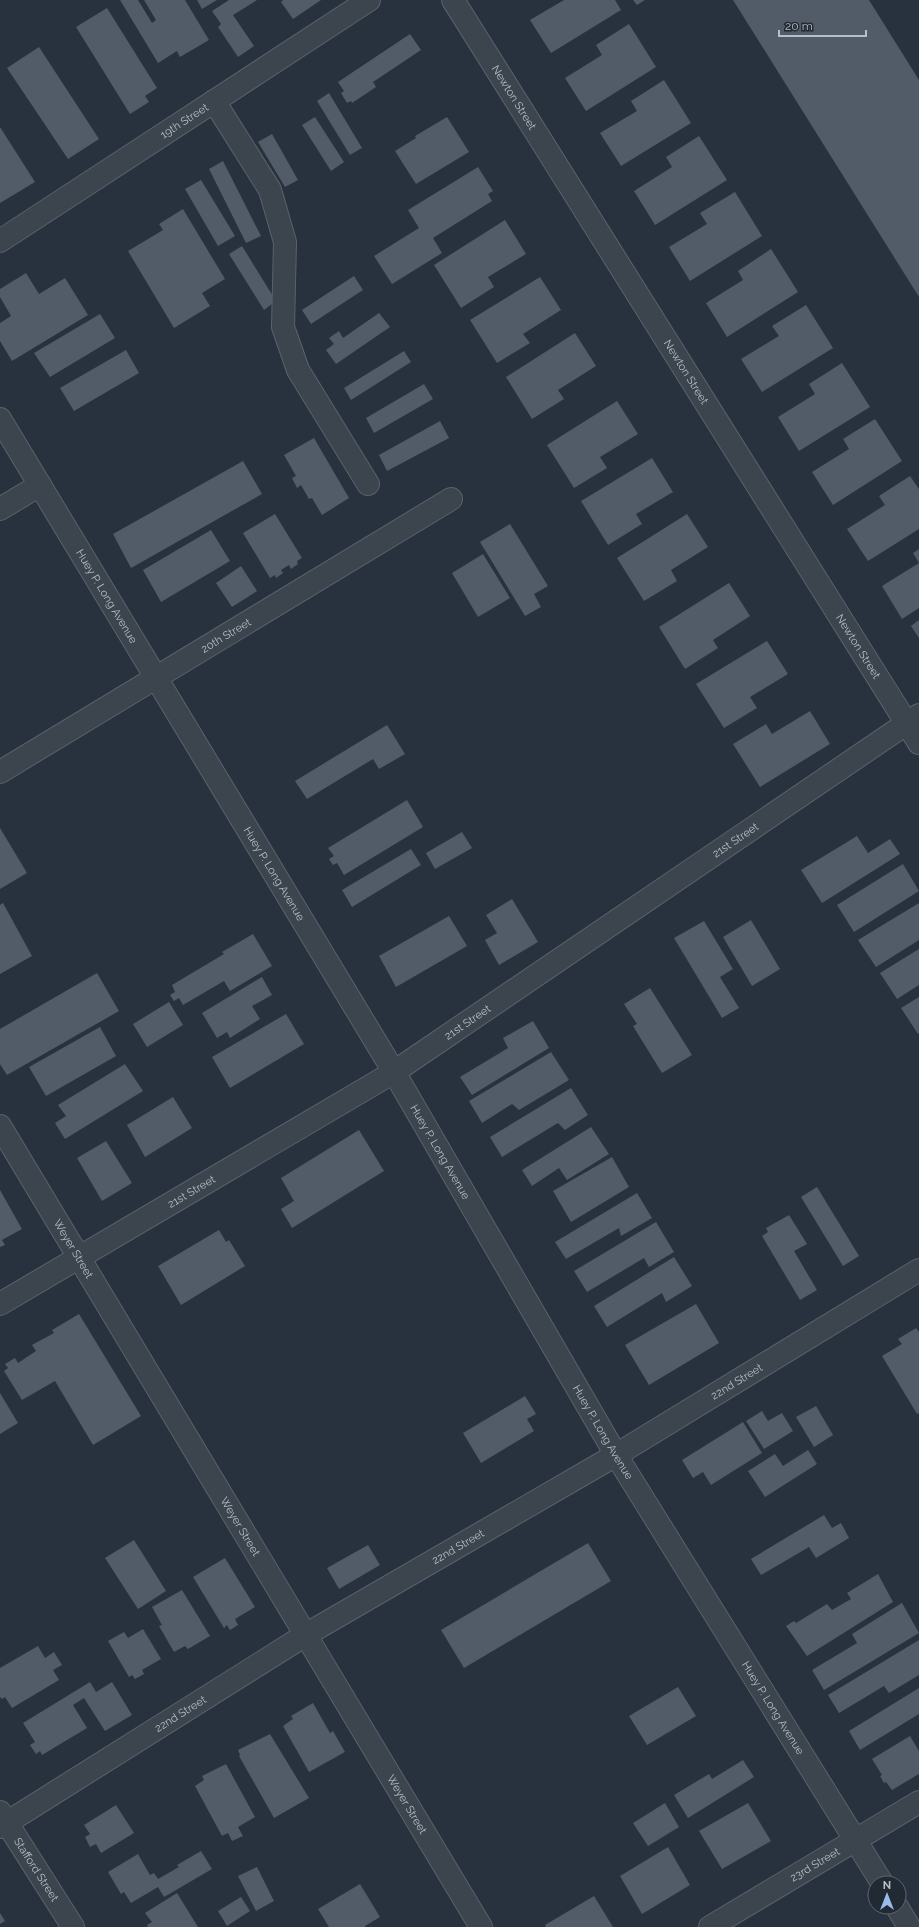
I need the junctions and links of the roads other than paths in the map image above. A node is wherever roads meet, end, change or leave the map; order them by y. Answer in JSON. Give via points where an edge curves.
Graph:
{"nodes":[{"id":1,"x":369,"y":0,"type":"edge"},
{"id":2,"x":453,"y":0,"type":"edge"},
{"id":3,"x":214,"y":100,"type":"junction"},
{"id":4,"x":0,"y":241,"type":"edge"},
{"id":5,"x":0,"y":420,"type":"edge"},
{"id":6,"x":368,"y":484,"type":"dead end"},
{"id":7,"x":40,"y":485,"type":"junction"},
{"id":8,"x":451,"y":499,"type":"dead end"},
{"id":9,"x":0,"y":509,"type":"edge"},
{"id":10,"x":156,"y":678,"type":"junction"},
{"id":11,"x":913,"y":720,"type":"edge"},
{"id":12,"x":919,"y":743,"type":"edge"},
{"id":13,"x":0,"y":772,"type":"edge"},
{"id":14,"x":394,"y":1072,"type":"junction"},
{"id":15,"x":0,"y":1126,"type":"edge"},
{"id":16,"x":79,"y":1258,"type":"junction"},
{"id":17,"x":919,"y":1270,"type":"edge"},
{"id":18,"x":0,"y":1304,"type":"edge"},
{"id":19,"x":616,"y":1455,"type":"junction"},
{"id":20,"x":307,"y":1634,"type":"junction"},
{"id":21,"x":919,"y":1802,"type":"edge"},
{"id":22,"x":2,"y":1821,"type":"edge"},
{"id":23,"x":856,"y":1839,"type":"junction"},
{"id":24,"x":877,"y":1875,"type":"edge"},
{"id":25,"x":902,"y":1915,"type":"edge"},
{"id":26,"x":73,"y":1927,"type":"edge"},
{"id":27,"x":481,"y":1927,"type":"edge"},
{"id":28,"x":710,"y":1927,"type":"edge"},
{"id":29,"x":909,"y":1927,"type":"edge"}],
"edges":[{"from":1,"to":3,"type":"street","name":"19th Street"},
{"from":2,"to":11,"type":"street","name":"Newton Street"},
{"from":3,"to":4,"type":"street","name":"19th Street"},
{"from":3,"to":6,"type":"street","via":[[270,190],[285,242],[283,327],[298,370]]},
{"from":5,"to":7,"type":"street","name":"Huey P. Long Avenue"},
{"from":7,"to":9,"type":"street"},
{"from":7,"to":10,"type":"street","name":"Huey P. Long Avenue"},
{"from":8,"to":10,"type":"street","name":"20th Street"},
{"from":10,"to":13,"type":"street","name":"20th Street"},
{"from":10,"to":14,"type":"street","name":"Huey P. Long Avenue"},
{"from":11,"to":12,"type":"street","name":"Newton Street"},
{"from":11,"to":14,"type":"street","name":"21st Street"},
{"from":14,"to":16,"type":"street","name":"21st Street"},
{"from":14,"to":19,"type":"street","name":"Huey P. Long Avenue"},
{"from":15,"to":16,"type":"street","name":"Weyer Street"},
{"from":16,"to":18,"type":"street","name":"21st Street"},
{"from":16,"to":20,"type":"street","name":"Weyer Street"},
{"from":17,"to":19,"type":"street","name":"22nd Street"},
{"from":19,"to":20,"type":"street","name":"22nd Street"},
{"from":19,"to":23,"type":"street","name":"Huey P. Long Avenue"},
{"from":20,"to":22,"type":"street","name":"22nd Street"},
{"from":20,"to":27,"type":"street","name":"Weyer Street"},
{"from":21,"to":23,"type":"street","name":"23rd Street"},
{"from":22,"to":26,"type":"street","name":"Stafford Street"},
{"from":23,"to":24,"type":"street","name":"Huey P. Long Avenue"},
{"from":23,"to":28,"type":"street","name":"23rd Street"},
{"from":25,"to":29,"type":"street"}]}
